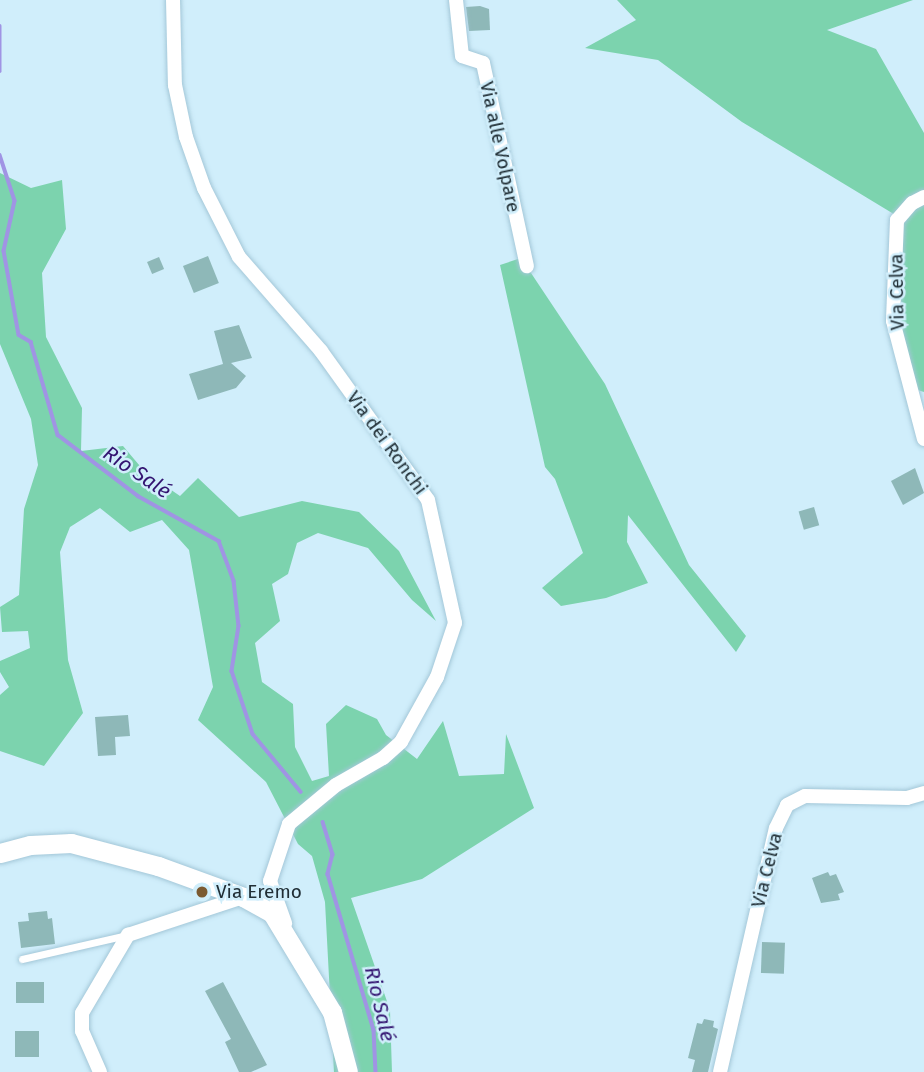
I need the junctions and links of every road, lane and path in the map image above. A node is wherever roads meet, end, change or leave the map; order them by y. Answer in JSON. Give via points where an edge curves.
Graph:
{"nodes":[{"id":1,"x":173,"y":0,"type":"edge"},
{"id":2,"x":456,"y":0,"type":"edge"},
{"id":3,"x":924,"y":197,"type":"edge"},
{"id":4,"x":527,"y":266,"type":"dead end"},
{"id":5,"x":924,"y":439,"type":"edge"},
{"id":6,"x":924,"y":793,"type":"edge"},
{"id":7,"x":0,"y":853,"type":"edge"},
{"id":8,"x":243,"y":897,"type":"junction"},
{"id":9,"x":128,"y":935,"type":"junction"},
{"id":10,"x":292,"y":941,"type":"junction"},
{"id":11,"x":22,"y":959,"type":"dead end"},
{"id":12,"x":100,"y":1072,"type":"edge"},
{"id":13,"x":348,"y":1072,"type":"edge"},
{"id":14,"x":720,"y":1072,"type":"edge"}],
"edges":[{"from":1,"to":10,"type":"street","name":"Via dei Ronchi","via":[[176,85],[186,136],[204,188],[239,257],[321,351],[428,500],[456,623],[437,677],[401,742],[336,785],[289,824],[270,881]]},
{"from":2,"to":4,"type":"street","name":"Via alle Volpare","via":[[461,56],[483,63]]},
{"from":3,"to":5,"type":"street","name":"Via Celva","via":[[897,220],[893,321]]},
{"from":6,"to":14,"type":"street","name":"Via Celva","via":[[907,798],[805,796],[787,805],[776,828]]},
{"from":7,"to":8,"type":"street","via":[[30,845],[71,843],[158,866]]},
{"from":8,"to":9,"type":"street"},
{"from":8,"to":10,"type":"street","via":[[272,913]]},
{"from":9,"to":11,"type":"lane"},
{"from":9,"to":12,"type":"street","via":[[82,1013],[82,1031]]},
{"from":10,"to":13,"type":"street","via":[[332,1012]]}]}
